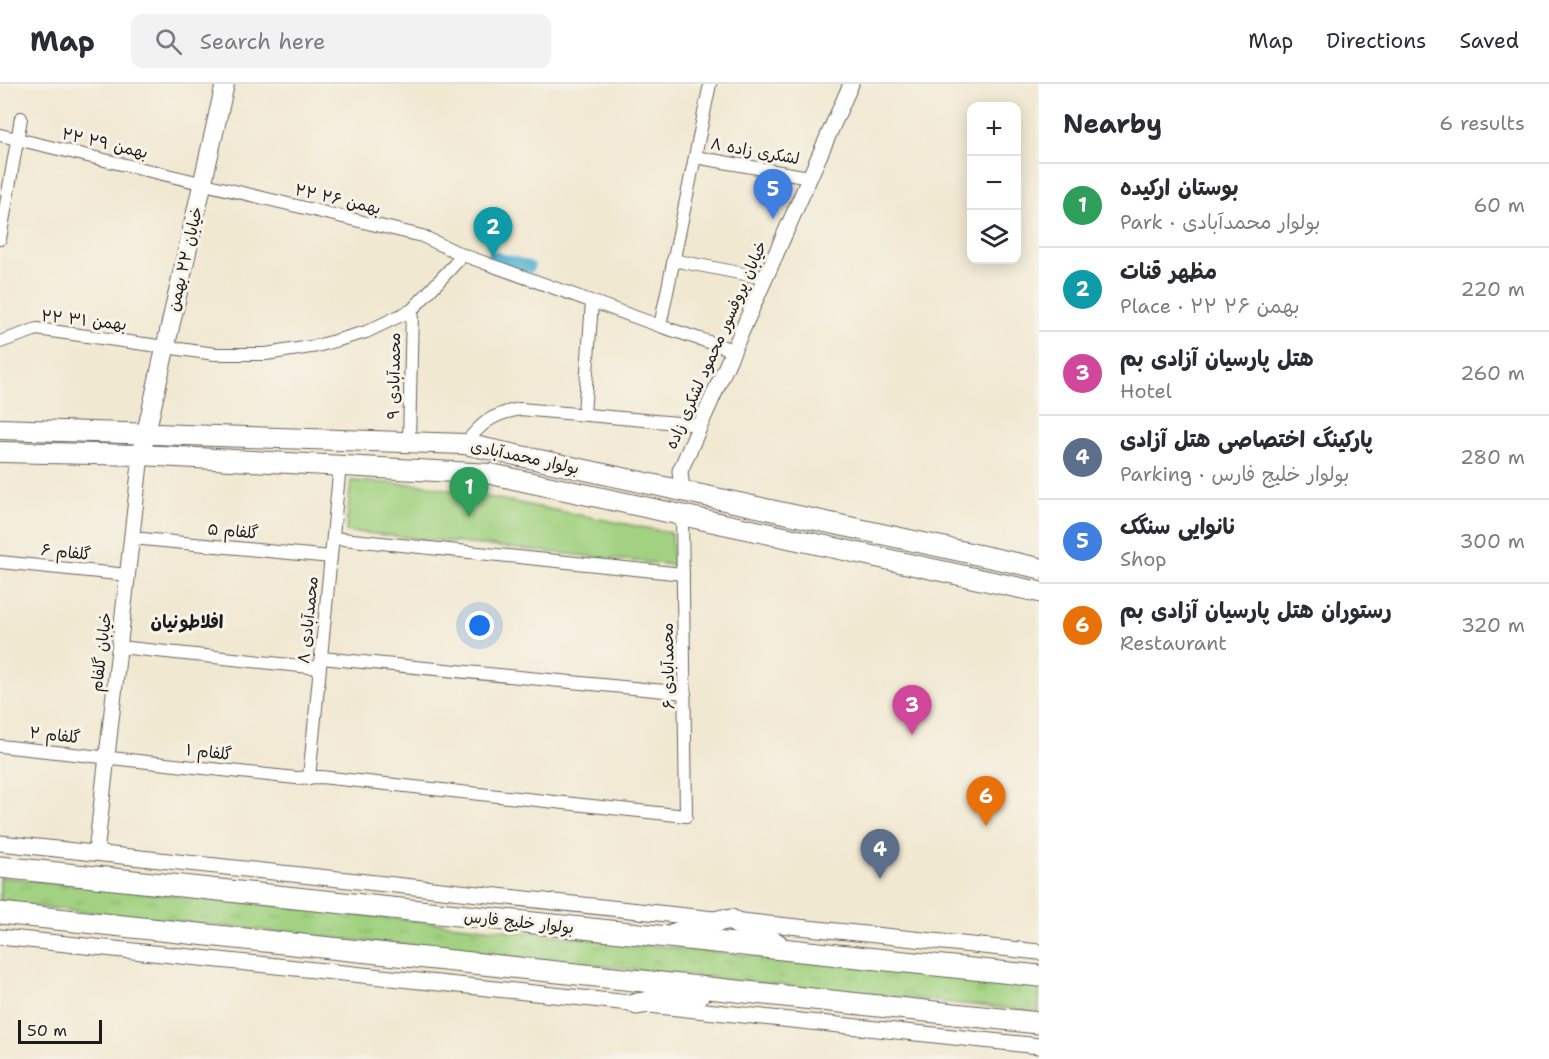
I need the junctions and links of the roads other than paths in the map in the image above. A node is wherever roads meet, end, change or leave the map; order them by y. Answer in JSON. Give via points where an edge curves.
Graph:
{"nodes":[{"id":1,"x":225,"y":84,"type":"edge"},
{"id":2,"x":710,"y":84,"type":"edge"},
{"id":3,"x":851,"y":84,"type":"edge"},
{"id":4,"x":21,"y":118,"type":"dead end"},
{"id":5,"x":0,"y":135,"type":"edge"},
{"id":6,"x":18,"y":139,"type":"junction"},
{"id":7,"x":695,"y":157,"type":"junction"},
{"id":8,"x":809,"y":177,"type":"junction"},
{"id":9,"x":202,"y":183,"type":"junction"},
{"id":10,"x":0,"y":239,"type":"edge"},
{"id":11,"x":463,"y":255,"type":"junction"},
{"id":12,"x":674,"y":260,"type":"junction"},
{"id":13,"x":765,"y":278,"type":"junction"},
{"id":14,"x":592,"y":302,"type":"junction"},
{"id":15,"x":412,"y":310,"type":"junction"},
{"id":16,"x":660,"y":326,"type":"junction"},
{"id":17,"x":0,"y":342,"type":"edge"},
{"id":18,"x":165,"y":346,"type":"junction"},
{"id":19,"x":733,"y":350,"type":"junction"},
{"id":20,"x":584,"y":414,"type":"junction"},
{"id":21,"x":700,"y":425,"type":"junction"},
{"id":22,"x":0,"y":429,"type":"edge"},
{"id":23,"x":145,"y":434,"type":"junction"},
{"id":24,"x":409,"y":442,"type":"junction"},
{"id":25,"x":465,"y":444,"type":"junction"},
{"id":26,"x":0,"y":452,"type":"edge"},
{"id":27,"x":141,"y":455,"type":"junction"},
{"id":28,"x":340,"y":465,"type":"junction"},
{"id":29,"x":682,"y":491,"type":"junction"},
{"id":30,"x":682,"y":515,"type":"junction"},
{"id":31,"x":132,"y":538,"type":"junction"},
{"id":32,"x":333,"y":538,"type":"junction"},
{"id":33,"x":331,"y":556,"type":"junction"},
{"id":34,"x":0,"y":562,"type":"edge"},
{"id":35,"x":1039,"y":568,"type":"edge"},
{"id":36,"x":683,"y":574,"type":"junction"},
{"id":37,"x":128,"y":575,"type":"junction"},
{"id":38,"x":1039,"y":592,"type":"edge"},
{"id":39,"x":119,"y":647,"type":"junction"},
{"id":40,"x":320,"y":663,"type":"junction"},
{"id":41,"x":685,"y":693,"type":"junction"},
{"id":42,"x":0,"y":746,"type":"edge"},
{"id":43,"x":107,"y":757,"type":"junction"},
{"id":44,"x":309,"y":778,"type":"junction"},
{"id":45,"x":686,"y":816,"type":"joint"},
{"id":46,"x":0,"y":843,"type":"edge"},
{"id":47,"x":96,"y":854,"type":"junction"},
{"id":48,"x":0,"y":867,"type":"edge"},
{"id":49,"x":0,"y":914,"type":"edge"},
{"id":50,"x":727,"y":920,"type":"junction"},
{"id":51,"x":0,"y":937,"type":"edge"},
{"id":52,"x":663,"y":937,"type":"junction"},
{"id":53,"x":788,"y":950,"type":"junction"},
{"id":54,"x":1039,"y":952,"type":"edge"},
{"id":55,"x":1039,"y":976,"type":"edge"},
{"id":56,"x":725,"y":990,"type":"junction"},
{"id":57,"x":637,"y":1004,"type":"junction"},
{"id":58,"x":1039,"y":1023,"type":"edge"},
{"id":59,"x":1039,"y":1046,"type":"edge"}],
"edges":[{"from":1,"to":9,"type":"main road","name":"خیابان ۲۲ بهمن"},
{"from":2,"to":7,"type":"street"},
{"from":3,"to":8,"type":"street","name":"خیابان پروفسور محمود لشکری زاده"},
{"from":4,"to":6,"type":"street"},
{"from":5,"to":6,"type":"street","name":"۲۲ بهمن ۲۹"},
{"from":6,"to":9,"type":"street","name":"۲۲ بهمن ۲۹"},
{"from":6,"to":10,"type":"street"},
{"from":7,"to":8,"type":"street","name":"لشکری زاده ٨"},
{"from":7,"to":12,"type":"street"},
{"from":8,"to":13,"type":"street","name":"خیابان پروفسور محمود لشکری زاده"},
{"from":9,"to":11,"type":"street","name":"۲۲ بهمن ۲۶","via":[[422,236]]},
{"from":9,"to":18,"type":"main road","name":"خیابان ۲۲ بهمن"},
{"from":11,"to":14,"type":"street","name":"۲۲ بهمن ۲۶"},
{"from":11,"to":15,"type":"street"},
{"from":12,"to":13,"type":"street"},
{"from":12,"to":16,"type":"street"},
{"from":13,"to":19,"type":"street","name":"خیابان پروفسور محمود لشکری زاده"},
{"from":14,"to":16,"type":"street","name":"۲۲ بهمن ۲۶"},
{"from":14,"to":20,"type":"street"},
{"from":15,"to":18,"type":"street","name":"۲۲ بهمن ۳۱","via":[[366,332],[317,346],[266,354],[216,354]]},
{"from":15,"to":24,"type":"street","name":"محمدآبادی ۹"},
{"from":16,"to":19,"type":"street","name":"۲۲ بهمن ۲۶"},
{"from":17,"to":18,"type":"street","name":"۲۲ بهمن ۳۱","via":[[37,329]]},
{"from":18,"to":23,"type":"main road","name":"خیابان ۲۲ بهمن"},
{"from":19,"to":21,"type":"street","name":"خیابان پروفسور محمود لشکری زاده"},
{"from":20,"to":21,"type":"street"},
{"from":20,"to":25,"type":"street","via":[[520,409],[504,412],[489,418]]},
{"from":21,"to":29,"type":"street","name":"خیابان پروفسور محمود لشکری زاده","via":[[680,471]]},
{"from":22,"to":23,"type":"main road","name":"بولوار محمدآبادی"},
{"from":23,"to":24,"type":"main road","name":"بولوار محمدآبادی"},
{"from":23,"to":27,"type":"main road","name":"خیابان ۲۲ بهمن"},
{"from":24,"to":25,"type":"main road","name":"بولوار محمدآبادی"},
{"from":25,"to":29,"type":"main road","name":"بولوار محمدآبادی"},
{"from":26,"to":27,"type":"main road","name":"بولوار محمدآبادی"},
{"from":27,"to":28,"type":"main road","name":"بولوار محمدآبادی"},
{"from":27,"to":31,"type":"street","name":"خیابان گلفام"},
{"from":28,"to":30,"type":"main road","name":"بولوار محمدآبادی","via":[[491,474]]},
{"from":28,"to":32,"type":"street","name":"محمدآبادی ۸"},
{"from":29,"to":30,"type":"main road"},
{"from":29,"to":35,"type":"main road","name":"بولوار محمدآبادی"},
{"from":30,"to":36,"type":"street","name":"محمدآبادی ۶"},
{"from":30,"to":38,"type":"main road","name":"بولوار محمدآبادی"},
{"from":31,"to":33,"type":"street","name":"گلفام ۵"},
{"from":31,"to":37,"type":"street","name":"خیابان گلفام"},
{"from":32,"to":33,"type":"street","name":"محمدآبادی ۸"},
{"from":32,"to":36,"type":"street"},
{"from":33,"to":40,"type":"street","name":"محمدآبادی ۸"},
{"from":34,"to":37,"type":"street","name":"گلفام ۶"},
{"from":36,"to":41,"type":"street","name":"محمدآبادی ۶"},
{"from":37,"to":39,"type":"street","name":"خیابان گلفام"},
{"from":39,"to":40,"type":"street"},
{"from":39,"to":43,"type":"street","name":"خیابان گلفام"},
{"from":40,"to":41,"type":"street"},
{"from":40,"to":44,"type":"street","name":"محمدآبادی ۸"},
{"from":41,"to":45,"type":"street","name":"محمدآبادی ۶"},
{"from":42,"to":43,"type":"street","name":"گلفام ۲"},
{"from":43,"to":44,"type":"street","name":"گلفام ۱"},
{"from":43,"to":47,"type":"street","name":"خیابان گلفام"},
{"from":44,"to":45,"type":"street","name":"گلفام ۱"},
{"from":46,"to":47,"type":"street"},
{"from":47,"to":50,"type":"street"},
{"from":48,"to":52,"type":"highway","name":"بولوار خلیج فارس"},
{"from":49,"to":56,"type":"highway"},
{"from":50,"to":52,"type":"highway"},
{"from":50,"to":53,"type":"highway"},
{"from":50,"to":54,"type":"street"},
{"from":51,"to":57,"type":"street"},
{"from":52,"to":53,"type":"highway","name":"بولوار خلیج فارس"},
{"from":53,"to":55,"type":"highway","name":"بولوار خلیج فارس"},
{"from":56,"to":57,"type":"highway"},
{"from":56,"to":58,"type":"highway"},
{"from":57,"to":59,"type":"street"}]}
